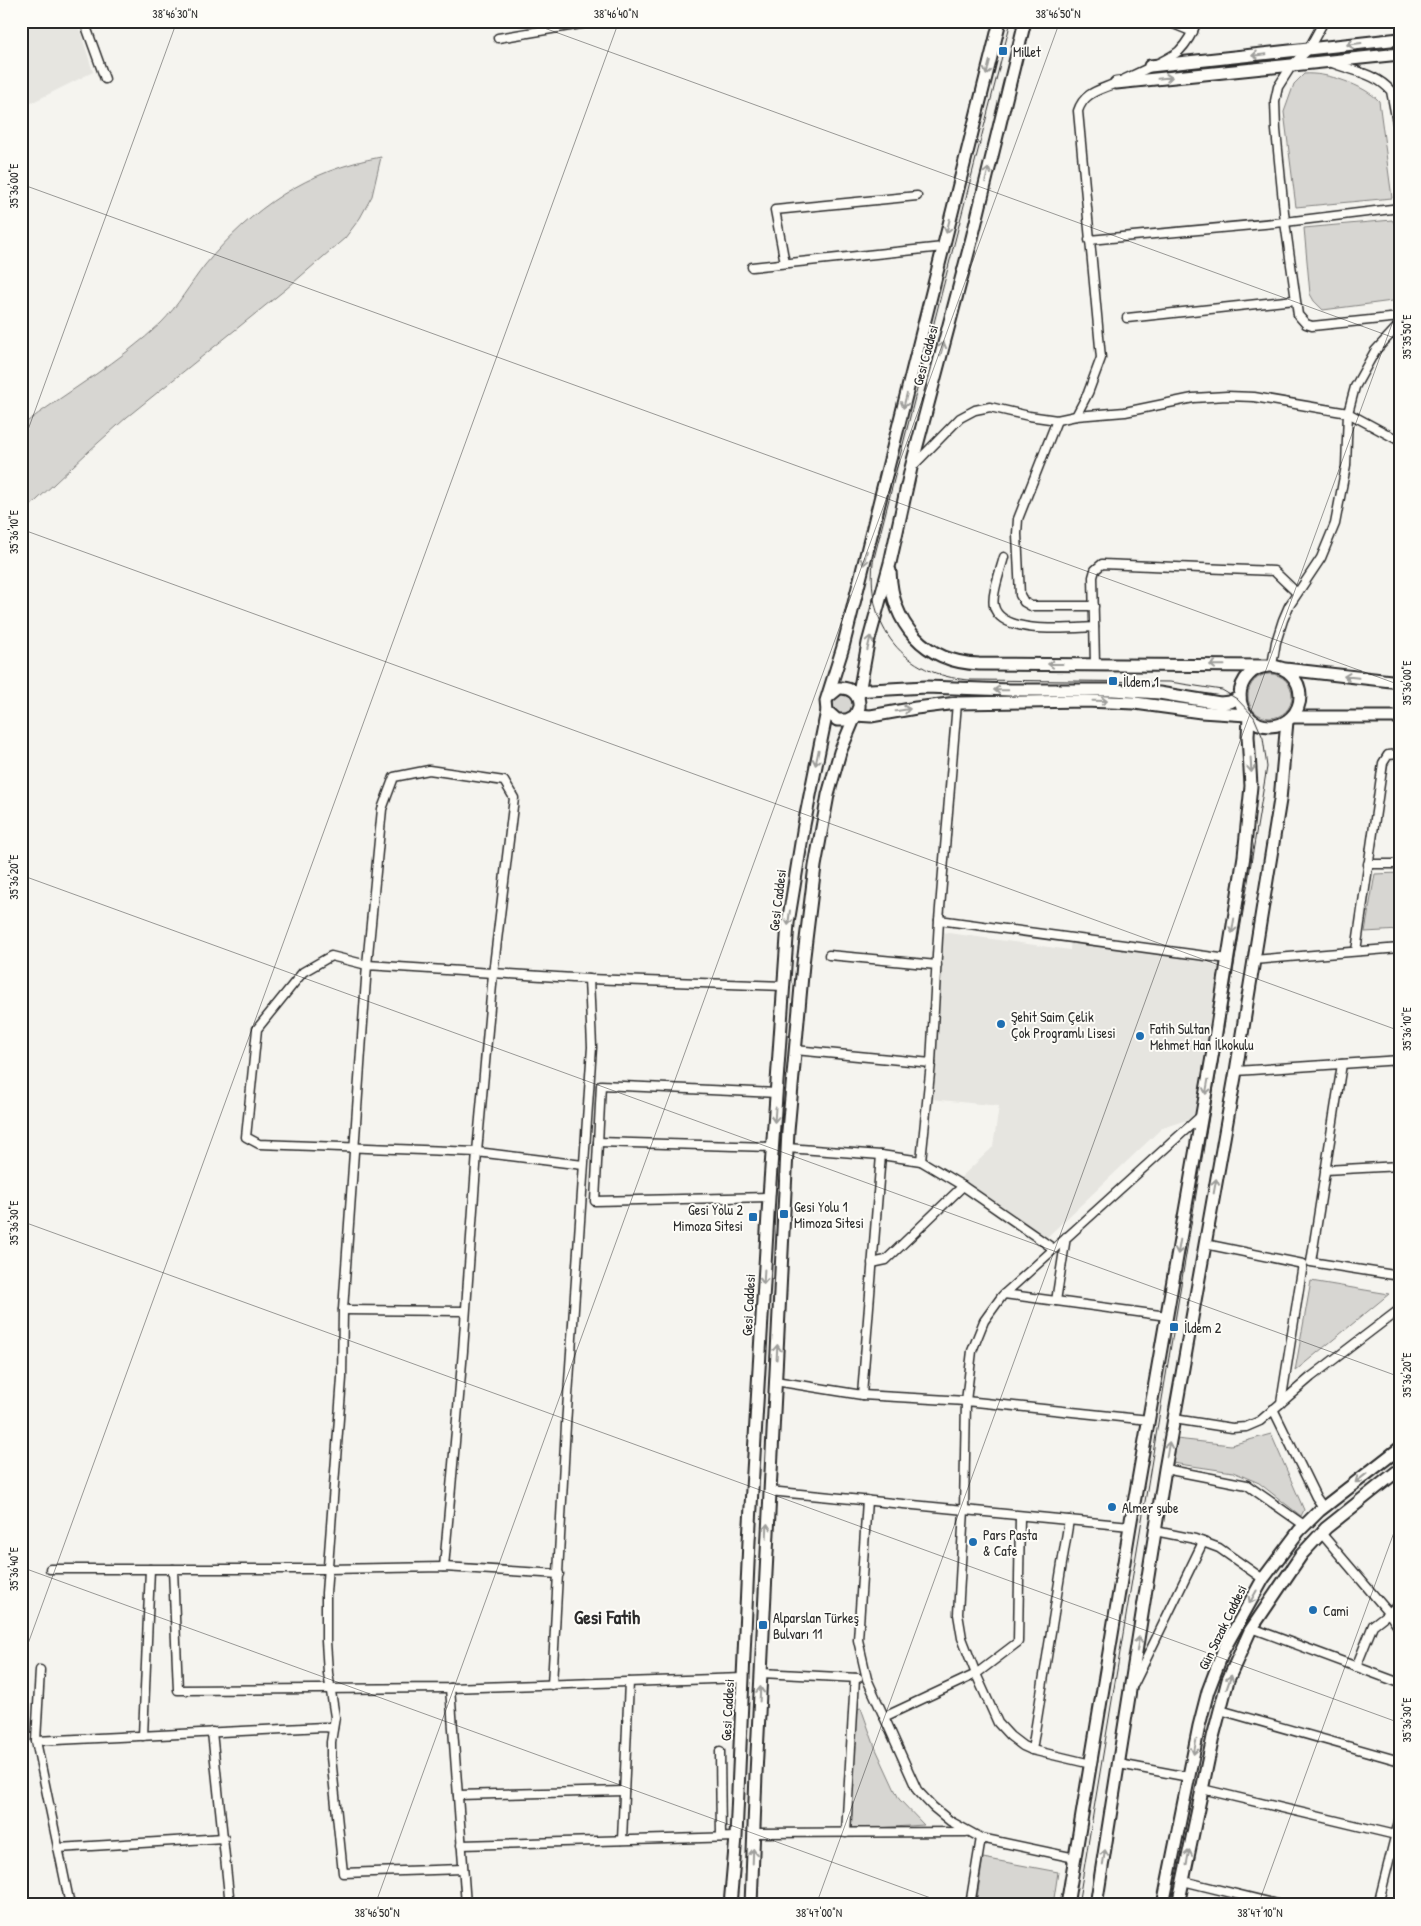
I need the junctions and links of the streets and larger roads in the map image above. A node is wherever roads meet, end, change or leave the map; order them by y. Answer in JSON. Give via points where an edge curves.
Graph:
{"nodes":[{"id":1,"x":84,"y":21,"type":"edge"},
{"id":2,"x":598,"y":21,"type":"edge"},
{"id":3,"x":1000,"y":21,"type":"edge"},
{"id":4,"x":1025,"y":21,"type":"edge"},
{"id":5,"x":1166,"y":21,"type":"edge"},
{"id":6,"x":1197,"y":21,"type":"edge"},
{"id":7,"x":1324,"y":21,"type":"edge"},
{"id":8,"x":1193,"y":32,"type":"junction"},
{"id":9,"x":498,"y":38,"type":"dead end"},
{"id":10,"x":1400,"y":38,"type":"edge"},
{"id":11,"x":1308,"y":50,"type":"junction"},
{"id":12,"x":1400,"y":54,"type":"edge"},
{"id":13,"x":1328,"y":62,"type":"junction"},
{"id":14,"x":1292,"y":65,"type":"junction"},
{"id":15,"x":1150,"y":66,"type":"junction"},
{"id":16,"x":105,"y":79,"type":"dead end"},
{"id":17,"x":1116,"y":83,"type":"junction"},
{"id":18,"x":1399,"y":125,"type":"edge"},
{"id":19,"x":1400,"y":138,"type":"edge"},
{"id":20,"x":917,"y":196,"type":"dead end"},
{"id":21,"x":1400,"y":208,"type":"edge"},
{"id":22,"x":1285,"y":222,"type":"junction"},
{"id":23,"x":1089,"y":240,"type":"junction"},
{"id":24,"x":943,"y":247,"type":"junction"},
{"id":25,"x":785,"y":263,"type":"junction"},
{"id":26,"x":752,"y":267,"type":"dead end"},
{"id":27,"x":1295,"y":300,"type":"junction"},
{"id":28,"x":1400,"y":317,"type":"edge"},
{"id":29,"x":1127,"y":318,"type":"dead end"},
{"id":30,"x":1400,"y":324,"type":"edge"},
{"id":31,"x":1348,"y":414,"type":"junction"},
{"id":32,"x":1076,"y":416,"type":"junction"},
{"id":33,"x":1058,"y":420,"type":"junction"},
{"id":34,"x":1400,"y":441,"type":"edge"},
{"id":35,"x":911,"y":468,"type":"junction"},
{"id":36,"x":1004,"y":557,"type":"dead end"},
{"id":37,"x":890,"y":563,"type":"junction"},
{"id":38,"x":1297,"y":593,"type":"junction"},
{"id":39,"x":1094,"y":606,"type":"junction"},
{"id":40,"x":1094,"y":627,"type":"junction"},
{"id":41,"x":1095,"y":664,"type":"junction"},
{"id":42,"x":1269,"y":665,"type":"junction"},
{"id":43,"x":1284,"y":669,"type":"junction"},
{"id":44,"x":1400,"y":682,"type":"edge"},
{"id":45,"x":856,"y":693,"type":"junction"},
{"id":46,"x":828,"y":697,"type":"junction"},
{"id":47,"x":1240,"y":697,"type":"junction"},
{"id":48,"x":956,"y":703,"type":"junction"},
{"id":49,"x":827,"y":711,"type":"junction"},
{"id":50,"x":855,"y":715,"type":"junction"},
{"id":51,"x":1248,"y":716,"type":"junction"},
{"id":52,"x":1400,"y":717,"type":"edge"},
{"id":53,"x":1289,"y":719,"type":"junction"},
{"id":54,"x":1400,"y":754,"type":"edge"},
{"id":55,"x":1368,"y":864,"type":"junction"},
{"id":56,"x":1400,"y":864,"type":"edge"},
{"id":57,"x":939,"y":920,"type":"junction"},
{"id":58,"x":1400,"y":948,"type":"edge"},
{"id":59,"x":1356,"y":951,"type":"junction"},
{"id":60,"x":829,"y":955,"type":"dead end"},
{"id":61,"x":1228,"y":959,"type":"junction"},
{"id":62,"x":1253,"y":960,"type":"junction"},
{"id":63,"x":936,"y":964,"type":"junction"},
{"id":64,"x":367,"y":965,"type":"junction"},
{"id":65,"x":494,"y":974,"type":"junction"},
{"id":66,"x":589,"y":979,"type":"junction"},
{"id":67,"x":784,"y":986,"type":"junction"},
{"id":68,"x":795,"y":1050,"type":"junction"},
{"id":69,"x":1400,"y":1060,"type":"edge"},
{"id":70,"x":931,"y":1063,"type":"junction"},
{"id":71,"x":1342,"y":1064,"type":"junction"},
{"id":72,"x":1236,"y":1071,"type":"junction"},
{"id":73,"x":777,"y":1093,"type":"junction"},
{"id":74,"x":1202,"y":1115,"type":"junction"},
{"id":75,"x":598,"y":1142,"type":"junction"},
{"id":76,"x":772,"y":1147,"type":"junction"},
{"id":77,"x":355,"y":1148,"type":"junction"},
{"id":78,"x":787,"y":1148,"type":"junction"},
{"id":79,"x":476,"y":1152,"type":"junction"},
{"id":80,"x":881,"y":1155,"type":"junction"},
{"id":81,"x":921,"y":1161,"type":"junction"},
{"id":82,"x":583,"y":1165,"type":"junction"},
{"id":83,"x":1400,"y":1166,"type":"edge"},
{"id":84,"x":1325,"y":1170,"type":"junction"},
{"id":85,"x":963,"y":1186,"type":"junction"},
{"id":86,"x":769,"y":1198,"type":"junction"},
{"id":87,"x":1066,"y":1237,"type":"junction"},
{"id":88,"x":1205,"y":1244,"type":"junction"},
{"id":89,"x":1054,"y":1249,"type":"junction"},
{"id":90,"x":872,"y":1263,"type":"junction"},
{"id":91,"x":1307,"y":1263,"type":"junction"},
{"id":92,"x":1400,"y":1276,"type":"edge"},
{"id":93,"x":1004,"y":1294,"type":"junction"},
{"id":94,"x":1056,"y":1301,"type":"junction"},
{"id":95,"x":1400,"y":1309,"type":"edge"},
{"id":96,"x":343,"y":1310,"type":"junction"},
{"id":97,"x":465,"y":1311,"type":"junction"},
{"id":98,"x":1167,"y":1316,"type":"junction"},
{"id":99,"x":775,"y":1381,"type":"junction"},
{"id":100,"x":862,"y":1395,"type":"junction"},
{"id":101,"x":966,"y":1401,"type":"junction"},
{"id":102,"x":1281,"y":1402,"type":"junction"},
{"id":103,"x":1273,"y":1409,"type":"junction"},
{"id":104,"x":1174,"y":1419,"type":"junction"},
{"id":105,"x":1149,"y":1420,"type":"junction"},
{"id":106,"x":1400,"y":1448,"type":"edge"},
{"id":107,"x":1165,"y":1469,"type":"junction"},
{"id":108,"x":1400,"y":1470,"type":"edge"},
{"id":109,"x":769,"y":1491,"type":"junction"},
{"id":110,"x":867,"y":1500,"type":"junction"},
{"id":111,"x":1324,"y":1507,"type":"junction"},
{"id":112,"x":964,"y":1510,"type":"junction"},
{"id":113,"x":1020,"y":1516,"type":"junction"},
{"id":114,"x":1069,"y":1520,"type":"junction"},
{"id":115,"x":1130,"y":1526,"type":"junction"},
{"id":116,"x":1304,"y":1526,"type":"junction"},
{"id":117,"x":1155,"y":1531,"type":"junction"},
{"id":118,"x":1321,"y":1533,"type":"junction"},
{"id":119,"x":1203,"y":1542,"type":"junction"},
{"id":120,"x":444,"y":1567,"type":"junction"},
{"id":121,"x":50,"y":1569,"type":"dead end"},
{"id":122,"x":150,"y":1569,"type":"junction"},
{"id":123,"x":173,"y":1569,"type":"junction"},
{"id":124,"x":327,"y":1569,"type":"junction"},
{"id":125,"x":559,"y":1574,"type":"junction"},
{"id":126,"x":1263,"y":1579,"type":"junction"},
{"id":127,"x":1400,"y":1604,"type":"edge"},
{"id":128,"x":1389,"y":1613,"type":"junction"},
{"id":129,"x":1252,"y":1628,"type":"junction"},
{"id":130,"x":1400,"y":1630,"type":"edge"},
{"id":131,"x":1356,"y":1666,"type":"junction"},
{"id":132,"x":40,"y":1670,"type":"dead end"},
{"id":133,"x":761,"y":1673,"type":"junction"},
{"id":134,"x":976,"y":1674,"type":"junction"},
{"id":135,"x":744,"y":1678,"type":"junction"},
{"id":136,"x":855,"y":1678,"type":"junction"},
{"id":137,"x":867,"y":1679,"type":"junction"},
{"id":138,"x":629,"y":1682,"type":"junction"},
{"id":139,"x":1400,"y":1683,"type":"edge"},
{"id":140,"x":552,"y":1684,"type":"junction"},
{"id":141,"x":450,"y":1688,"type":"junction"},
{"id":142,"x":331,"y":1690,"type":"junction"},
{"id":143,"x":1130,"y":1691,"type":"junction"},
{"id":144,"x":1220,"y":1710,"type":"junction"},
{"id":145,"x":884,"y":1717,"type":"junction"},
{"id":146,"x":333,"y":1728,"type":"junction"},
{"id":147,"x":212,"y":1732,"type":"junction"},
{"id":148,"x":143,"y":1736,"type":"junction"},
{"id":149,"x":36,"y":1742,"type":"junction"},
{"id":150,"x":1032,"y":1750,"type":"junction"},
{"id":151,"x":720,"y":1751,"type":"dead end"},
{"id":152,"x":1400,"y":1761,"type":"edge"},
{"id":153,"x":1090,"y":1764,"type":"junction"},
{"id":154,"x":1119,"y":1764,"type":"junction"},
{"id":155,"x":1189,"y":1777,"type":"junction"},
{"id":156,"x":1202,"y":1789,"type":"junction"},
{"id":157,"x":624,"y":1792,"type":"junction"},
{"id":158,"x":458,"y":1795,"type":"junction"},
{"id":159,"x":1400,"y":1817,"type":"edge"},
{"id":160,"x":968,"y":1832,"type":"junction"},
{"id":161,"x":753,"y":1833,"type":"junction"},
{"id":162,"x":846,"y":1833,"type":"junction"},
{"id":163,"x":1398,"y":1836,"type":"edge"},
{"id":164,"x":721,"y":1837,"type":"junction"},
{"id":165,"x":736,"y":1837,"type":"junction"},
{"id":166,"x":224,"y":1838,"type":"junction"},
{"id":167,"x":981,"y":1838,"type":"junction"},
{"id":168,"x":622,"y":1840,"type":"junction"},
{"id":169,"x":461,"y":1845,"type":"junction"},
{"id":170,"x":58,"y":1848,"type":"junction"},
{"id":171,"x":1075,"y":1858,"type":"junction"},
{"id":172,"x":463,"y":1869,"type":"junction"},
{"id":173,"x":1183,"y":1881,"type":"junction"},
{"id":174,"x":70,"y":1905,"type":"edge"},
{"id":175,"x":230,"y":1905,"type":"edge"},
{"id":176,"x":466,"y":1905,"type":"edge"},
{"id":177,"x":730,"y":1905,"type":"edge"},
{"id":178,"x":751,"y":1905,"type":"edge"},
{"id":179,"x":970,"y":1905,"type":"edge"},
{"id":180,"x":1067,"y":1905,"type":"edge"},
{"id":181,"x":1096,"y":1905,"type":"edge"},
{"id":182,"x":1163,"y":1905,"type":"edge"},
{"id":183,"x":1178,"y":1905,"type":"edge"},
{"id":184,"x":1281,"y":1905,"type":"edge"},
{"id":185,"x":1378,"y":1905,"type":"edge"}],
"edges":[{"from":1,"to":16,"type":"street"},
{"from":2,"to":9,"type":"street"},
{"from":3,"to":24,"type":"street","name":"Gesi Caddesi","one_way":true},
{"from":35,"to":4,"type":"street","name":"Gesi Caddesi","one_way":true},
{"from":5,"to":8,"type":"street"},
{"from":6,"to":8,"type":"street"},
{"from":7,"to":11,"type":"street"},
{"from":8,"to":15,"type":"street","via":[[1178,51]]},
{"from":10,"to":11,"type":"street","one_way":true},
{"from":11,"to":14,"type":"street"},
{"from":11,"to":15,"type":"street","one_way":true},
{"from":12,"to":13,"type":"street"},
{"from":13,"to":14,"type":"street"},
{"from":13,"to":18,"type":"street","via":[[1383,82],[1391,91]]},
{"from":17,"to":14,"type":"street","one_way":true},
{"from":14,"to":22,"type":"street","via":[[1278,87],[1275,101]]},
{"from":15,"to":17,"type":"street"},
{"from":17,"to":23,"type":"street","via":[[1087,96],[1078,111]]},
{"from":18,"to":19,"type":"street"},
{"from":20,"to":25,"type":"street","via":[[775,210]]},
{"from":21,"to":22,"type":"street"},
{"from":22,"to":23,"type":"street"},
{"from":22,"to":27,"type":"street"},
{"from":23,"to":32,"type":"street","via":[[1101,358]]},
{"from":24,"to":25,"type":"street"},
{"from":24,"to":46,"type":"street","name":"Gesi Caddesi","one_way":true},
{"from":25,"to":26,"type":"street"},
{"from":27,"to":28,"type":"street","via":[[1298,315],[1312,326]]},
{"from":27,"to":29,"type":"street"},
{"from":30,"to":31,"type":"street","via":[[1367,362]]},
{"from":31,"to":32,"type":"street","via":[[1267,399],[1227,396]]},
{"from":31,"to":34,"type":"street"},
{"from":31,"to":38,"type":"street","via":[[1346,466],[1335,524],[1321,558]]},
{"from":32,"to":33,"type":"street"},
{"from":33,"to":35,"type":"street","via":[[997,408],[975,410],[960,418]]},
{"from":33,"to":39,"type":"street","via":[[1018,519],[1020,595],[1031,606]]},
{"from":35,"to":37,"type":"street","name":"Gesi Caddesi"},
{"from":36,"to":40,"type":"street","via":[[994,601],[1001,616],[1016,624],[1040,629]]},
{"from":41,"to":37,"type":"street","one_way":true,"via":[[969,664],[943,657],[920,642],[903,622],[894,596]]},
{"from":45,"to":37,"type":"street","name":"Gesi Caddesi","one_way":true},
{"from":38,"to":39,"type":"street","via":[[1274,571],[1105,564],[1097,567],[1094,573]]},
{"from":38,"to":42,"type":"street","via":[[1283,620]]},
{"from":39,"to":40,"type":"street"},
{"from":40,"to":41,"type":"street"},
{"from":42,"to":41,"type":"street","one_way":true},
{"from":42,"to":43,"type":"street"},
{"from":42,"to":47,"type":"street","via":[[1249,674],[1242,684]]},
{"from":44,"to":43,"type":"street","one_way":true},
{"from":43,"to":53,"type":"street","via":[[1298,682],[1301,694]]},
{"from":45,"to":46,"type":"street","via":[[839,688]]},
{"from":47,"to":45,"type":"street","one_way":true,"via":[[1220,703],[1159,693],[1113,690],[926,687]]},
{"from":45,"to":50,"type":"street","via":[[859,707]]},
{"from":46,"to":49,"type":"street"},
{"from":47,"to":51,"type":"street"},
{"from":50,"to":48,"type":"street","one_way":true,"via":[[871,716]]},
{"from":48,"to":51,"type":"street","one_way":true,"via":[[1110,702]]},
{"from":48,"to":57,"type":"street"},
{"from":49,"to":50,"type":"street","via":[[837,720]]},
{"from":49,"to":67,"type":"street","name":"Gesi Caddesi","one_way":true,"via":[[795,874]]},
{"from":50,"to":68,"type":"street","via":[[833,774],[822,827],[808,915]]},
{"from":51,"to":53,"type":"street","via":[[1269,726]]},
{"from":51,"to":61,"type":"street","one_way":true,"via":[[1251,800]]},
{"from":52,"to":53,"type":"street"},
{"from":53,"to":62,"type":"street","via":[[1280,800]]},
{"from":54,"to":55,"type":"street","via":[[1388,755],[1384,760]]},
{"from":55,"to":56,"type":"street"},
{"from":55,"to":59,"type":"street"},
{"from":57,"to":61,"type":"street"},
{"from":57,"to":63,"type":"street"},
{"from":58,"to":59,"type":"street"},
{"from":59,"to":62,"type":"street"},
{"from":60,"to":63,"type":"street"},
{"from":61,"to":74,"type":"street","one_way":true},
{"from":62,"to":72,"type":"street"},
{"from":63,"to":70,"type":"street"},
{"from":64,"to":65,"type":"street"},
{"from":64,"to":65,"type":"street","via":[[382,809],[394,777],[429,770],[504,781],[514,798]]},
{"from":64,"to":77,"type":"street"},
{"from":64,"to":77,"type":"street","via":[[331,956],[303,972],[257,1029],[246,1137],[259,1144]]},
{"from":65,"to":66,"type":"street"},
{"from":65,"to":79,"type":"street"},
{"from":66,"to":67,"type":"street"},
{"from":66,"to":82,"type":"street","via":[[592,1047]]},
{"from":67,"to":73,"type":"street","name":"Gesi Caddesi"},
{"from":68,"to":70,"type":"street"},
{"from":68,"to":78,"type":"street"},
{"from":69,"to":71,"type":"street"},
{"from":70,"to":81,"type":"street"},
{"from":71,"to":72,"type":"street"},
{"from":71,"to":84,"type":"street"},
{"from":88,"to":72,"type":"street","one_way":true},
{"from":73,"to":75,"type":"street","via":[[601,1085]]},
{"from":73,"to":76,"type":"street","name":"Gesi Caddesi","one_way":true},
{"from":74,"to":87,"type":"street"},
{"from":74,"to":98,"type":"street","one_way":true},
{"from":75,"to":76,"type":"street"},
{"from":75,"to":86,"type":"street","via":[[595,1201]]},
{"from":76,"to":86,"type":"street","name":"Gesi Caddesi"},
{"from":77,"to":79,"type":"street"},
{"from":77,"to":96,"type":"street"},
{"from":78,"to":80,"type":"street"},
{"from":99,"to":78,"type":"street","one_way":true},
{"from":79,"to":82,"type":"street"},
{"from":79,"to":97,"type":"street"},
{"from":80,"to":81,"type":"street"},
{"from":80,"to":90,"type":"street"},
{"from":81,"to":85,"type":"street"},
{"from":82,"to":125,"type":"street"},
{"from":83,"to":84,"type":"street"},
{"from":84,"to":91,"type":"street"},
{"from":85,"to":89,"type":"street"},
{"from":85,"to":90,"type":"street","via":[[886,1260]]},
{"from":86,"to":135,"type":"street","name":"Gesi Caddesi","one_way":true},
{"from":87,"to":89,"type":"street"},
{"from":87,"to":94,"type":"street"},
{"from":88,"to":91,"type":"street"},
{"from":88,"to":104,"type":"street"},
{"from":89,"to":93,"type":"street"},
{"from":90,"to":100,"type":"street"},
{"from":91,"to":92,"type":"street"},
{"from":91,"to":102,"type":"street"},
{"from":93,"to":94,"type":"street"},
{"from":93,"to":101,"type":"street","via":[[990,1311],[975,1340]]},
{"from":94,"to":98,"type":"street"},
{"from":95,"to":102,"type":"street"},
{"from":96,"to":97,"type":"street"},
{"from":96,"to":124,"type":"street","via":[[342,1378]]},
{"from":97,"to":120,"type":"street"},
{"from":98,"to":105,"type":"street"},
{"from":99,"to":100,"type":"street"},
{"from":99,"to":109,"type":"street"},
{"from":100,"to":101,"type":"street"},
{"from":101,"to":105,"type":"street"},
{"from":101,"to":112,"type":"street"},
{"from":102,"to":103,"type":"street"},
{"from":103,"to":104,"type":"street","via":[[1260,1421],[1239,1428]]},
{"from":103,"to":111,"type":"street"},
{"from":107,"to":104,"type":"street","one_way":true},
{"from":105,"to":115,"type":"street"},
{"from":106,"to":111,"type":"street","name":"Gün Sazak Caddesi","one_way":true},
{"from":107,"to":116,"type":"street","via":[[1247,1485]]},
{"from":107,"to":117,"type":"street"},
{"from":108,"to":118,"type":"street","name":"Gün Sazak Caddesi"},
{"from":109,"to":110,"type":"street"},
{"from":133,"to":109,"type":"street","one_way":true},
{"from":110,"to":112,"type":"street"},
{"from":110,"to":137,"type":"street","via":[[858,1640]]},
{"from":111,"to":116,"type":"street","name":"Gün Sazak Caddesi"},
{"from":112,"to":113,"type":"street"},
{"from":112,"to":134,"type":"street","via":[[958,1614],[962,1638]]},
{"from":113,"to":114,"type":"street"},
{"from":113,"to":134,"type":"street","via":[[1018,1642]]},
{"from":114,"to":115,"type":"street"},
{"from":114,"to":150,"type":"street"},
{"from":115,"to":153,"type":"street"},
{"from":116,"to":126,"type":"street","name":"Gün Sazak Caddesi"},
{"from":117,"to":119,"type":"street"},
{"from":143,"to":117,"type":"street","one_way":true},
{"from":118,"to":128,"type":"street"},
{"from":118,"to":129,"type":"street","name":"Gün Sazak Caddesi","via":[[1302,1554]]},
{"from":119,"to":126,"type":"street","via":[[1219,1548]]},
{"from":119,"to":143,"type":"street"},
{"from":120,"to":124,"type":"street"},
{"from":120,"to":125,"type":"street"},
{"from":121,"to":122,"type":"street"},
{"from":122,"to":123,"type":"street"},
{"from":122,"to":148,"type":"street"},
{"from":123,"to":124,"type":"street"},
{"from":123,"to":142,"type":"street","via":[[178,1690]]},
{"from":124,"to":142,"type":"street","via":[[326,1641]]},
{"from":125,"to":140,"type":"street"},
{"from":126,"to":155,"type":"street","name":"Gün Sazak Caddesi","one_way":true,"via":[[1224,1649],[1216,1670],[1199,1726]]},
{"from":127,"to":128,"type":"street"},
{"from":128,"to":130,"type":"street"},
{"from":128,"to":131,"type":"street","via":[[1372,1625]]},
{"from":129,"to":131,"type":"street"},
{"from":144,"to":129,"type":"street","name":"Gün Sazak Caddesi","one_way":true,"via":[[1228,1680]]},
{"from":131,"to":139,"type":"street"},
{"from":132,"to":149,"type":"street"},
{"from":133,"to":136,"type":"street"},
{"from":161,"to":133,"type":"street","one_way":true},
{"from":134,"to":145,"type":"street"},
{"from":134,"to":150,"type":"street","via":[[1004,1730],[1016,1742]]},
{"from":135,"to":138,"type":"street"},
{"from":135,"to":165,"type":"street","name":"Gesi Caddesi"},
{"from":136,"to":137,"type":"street"},
{"from":136,"to":162,"type":"street"},
{"from":137,"to":145,"type":"street"},
{"from":138,"to":140,"type":"street"},
{"from":138,"to":157,"type":"street"},
{"from":140,"to":141,"type":"street"},
{"from":141,"to":142,"type":"street"},
{"from":141,"to":158,"type":"street"},
{"from":142,"to":146,"type":"street","via":[[335,1717]]},
{"from":143,"to":154,"type":"street"},
{"from":144,"to":152,"type":"street"},
{"from":144,"to":156,"type":"street","name":"Gün Sazak Caddesi"},
{"from":145,"to":160,"type":"street","via":[[916,1790],[944,1817]]},
{"from":146,"to":147,"type":"street"},
{"from":146,"to":172,"type":"street","via":[[331,1757],[342,1874]]},
{"from":147,"to":148,"type":"street"},
{"from":147,"to":166,"type":"street"},
{"from":148,"to":149,"type":"street"},
{"from":149,"to":170,"type":"street"},
{"from":150,"to":153,"type":"street"},
{"from":151,"to":164,"type":"street"},
{"from":153,"to":171,"type":"street"},
{"from":154,"to":155,"type":"street"},
{"from":181,"to":154,"type":"street","one_way":true},
{"from":155,"to":182,"type":"street","name":"Gün Sazak Caddesi"},
{"from":156,"to":163,"type":"street"},
{"from":173,"to":156,"type":"street","name":"Gün Sazak Caddesi","one_way":true},
{"from":157,"to":158,"type":"street"},
{"from":157,"to":168,"type":"street"},
{"from":158,"to":169,"type":"street"},
{"from":159,"to":163,"type":"street"},
{"from":160,"to":162,"type":"street"},
{"from":160,"to":167,"type":"street"},
{"from":161,"to":162,"type":"street"},
{"from":178,"to":161,"type":"street","one_way":true},
{"from":163,"to":185,"type":"street"},
{"from":164,"to":165,"type":"street"},
{"from":164,"to":168,"type":"street"},
{"from":165,"to":177,"type":"street","name":"Gesi Caddesi"},
{"from":166,"to":170,"type":"street"},
{"from":166,"to":175,"type":"street"},
{"from":167,"to":171,"type":"street"},
{"from":167,"to":179,"type":"street"},
{"from":168,"to":169,"type":"street"},
{"from":169,"to":172,"type":"street"},
{"from":170,"to":174,"type":"street"},
{"from":171,"to":180,"type":"street"},
{"from":172,"to":176,"type":"street"},
{"from":173,"to":183,"type":"street","name":"Gün Sazak Caddesi"},
{"from":173,"to":184,"type":"street"}]}
